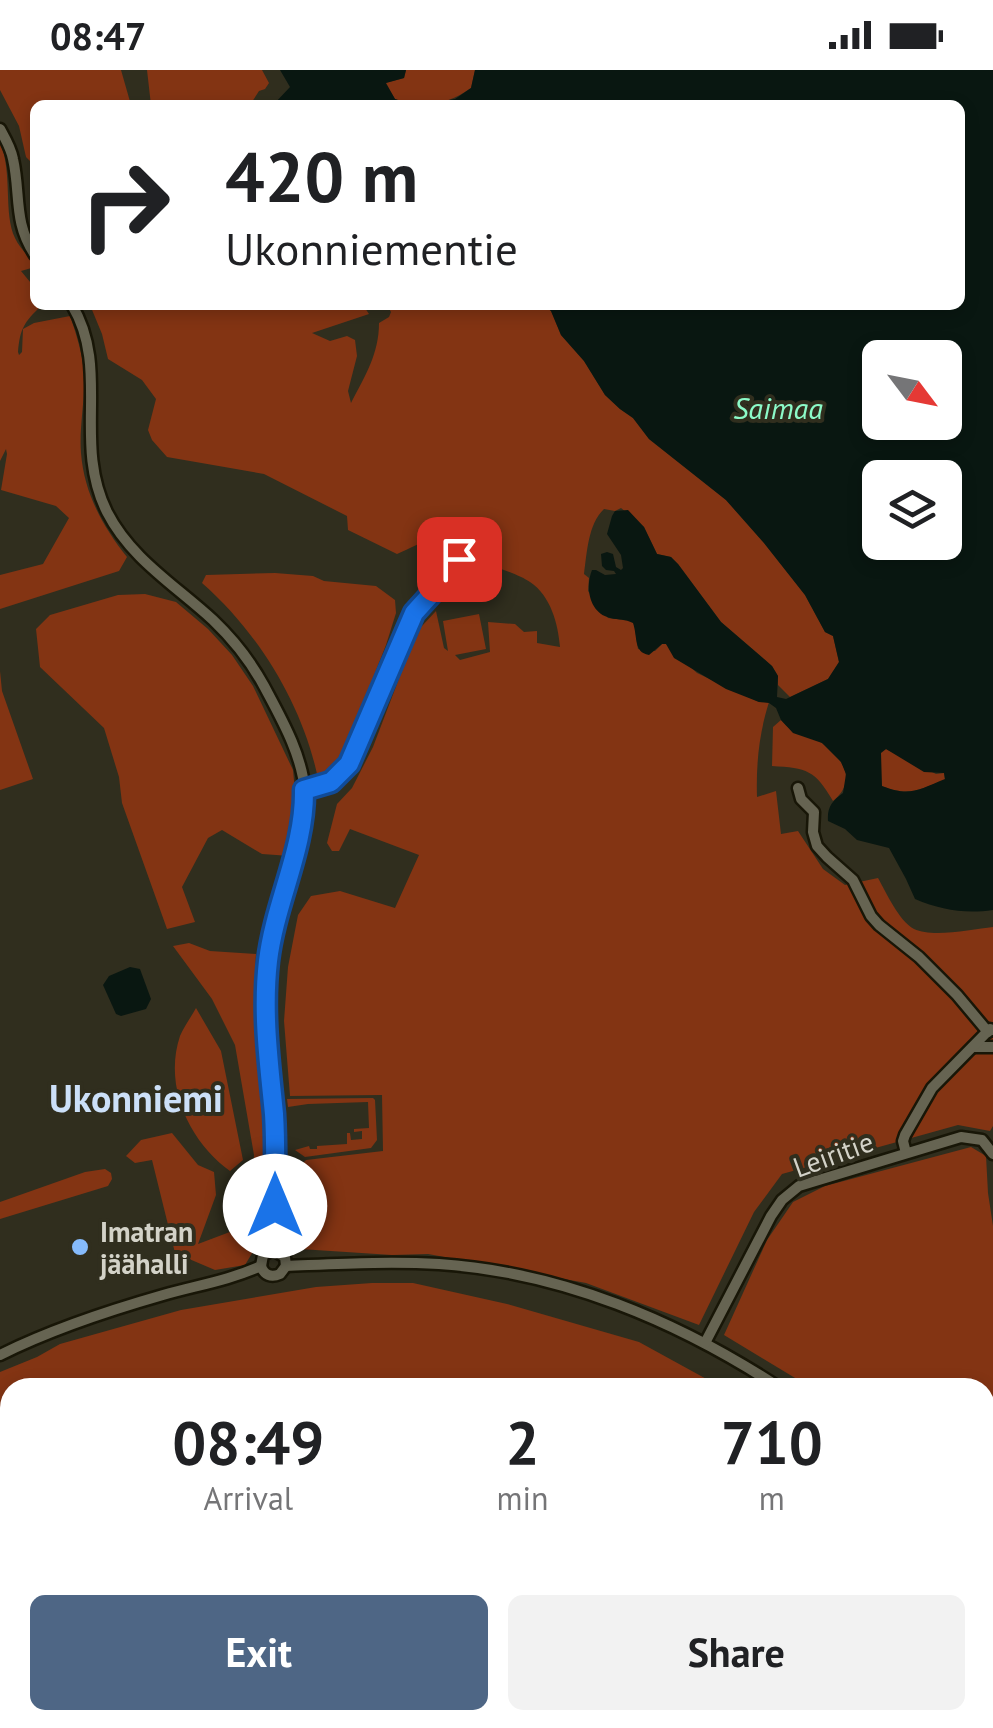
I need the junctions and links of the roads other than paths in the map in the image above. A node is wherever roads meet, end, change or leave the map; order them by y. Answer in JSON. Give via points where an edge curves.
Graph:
{"nodes":[{"id":1,"x":0,"y":128,"type":"edge"},
{"id":2,"x":30,"y":246,"type":"edge"},
{"id":3,"x":74,"y":310,"type":"edge"},
{"id":4,"x":459,"y":559,"type":"dead end"},
{"id":5,"x":798,"y":788,"type":"dead end"},
{"id":6,"x":304,"y":790,"type":"junction"},
{"id":7,"x":990,"y":1030,"type":"edge"},
{"id":8,"x":974,"y":1046,"type":"junction"},
{"id":9,"x":993,"y":1047,"type":"edge"},
{"id":10,"x":991,"y":1146,"type":"edge"},
{"id":11,"x":906,"y":1153,"type":"junction"},
{"id":12,"x":273,"y":1250,"type":"junction"},
{"id":13,"x":261,"y":1266,"type":"junction"},
{"id":14,"x":286,"y":1266,"type":"junction"},
{"id":15,"x":706,"y":1342,"type":"junction"},
{"id":16,"x":0,"y":1354,"type":"edge"},
{"id":17,"x":764,"y":1378,"type":"edge"}],
"edges":[{"from":1,"to":2,"type":"street","via":[[14,161],[19,219]]},
{"from":3,"to":6,"type":"street","via":[[87,336],[90,449],[107,511],[150,567],[214,622],[253,668],[288,734]]},
{"from":4,"to":6,"type":"street","via":[[414,613],[349,764],[331,782]]},
{"from":5,"to":7,"type":"street","via":[[814,812],[817,846],[853,880],[871,916]]},
{"from":6,"to":12,"type":"street","via":[[302,831],[274,924],[265,995],[276,1142]]},
{"from":7,"to":8,"type":"street"},
{"from":8,"to":9,"type":"street"},
{"from":8,"to":11,"type":"street","via":[[918,1109],[903,1142]]},
{"from":10,"to":11,"type":"street","name":"Leiritie","via":[[961,1137]]},
{"from":11,"to":15,"type":"street","name":"Leiritie","via":[[789,1193],[770,1216]]},
{"from":12,"to":13,"type":"street"},
{"from":12,"to":14,"type":"street"},
{"from":13,"to":14,"type":"street","via":[[271,1276]]},
{"from":13,"to":16,"type":"street","via":[[88,1318]]},
{"from":14,"to":15,"type":"street","via":[[480,1268],[617,1303]]},
{"from":15,"to":17,"type":"street"}]}
